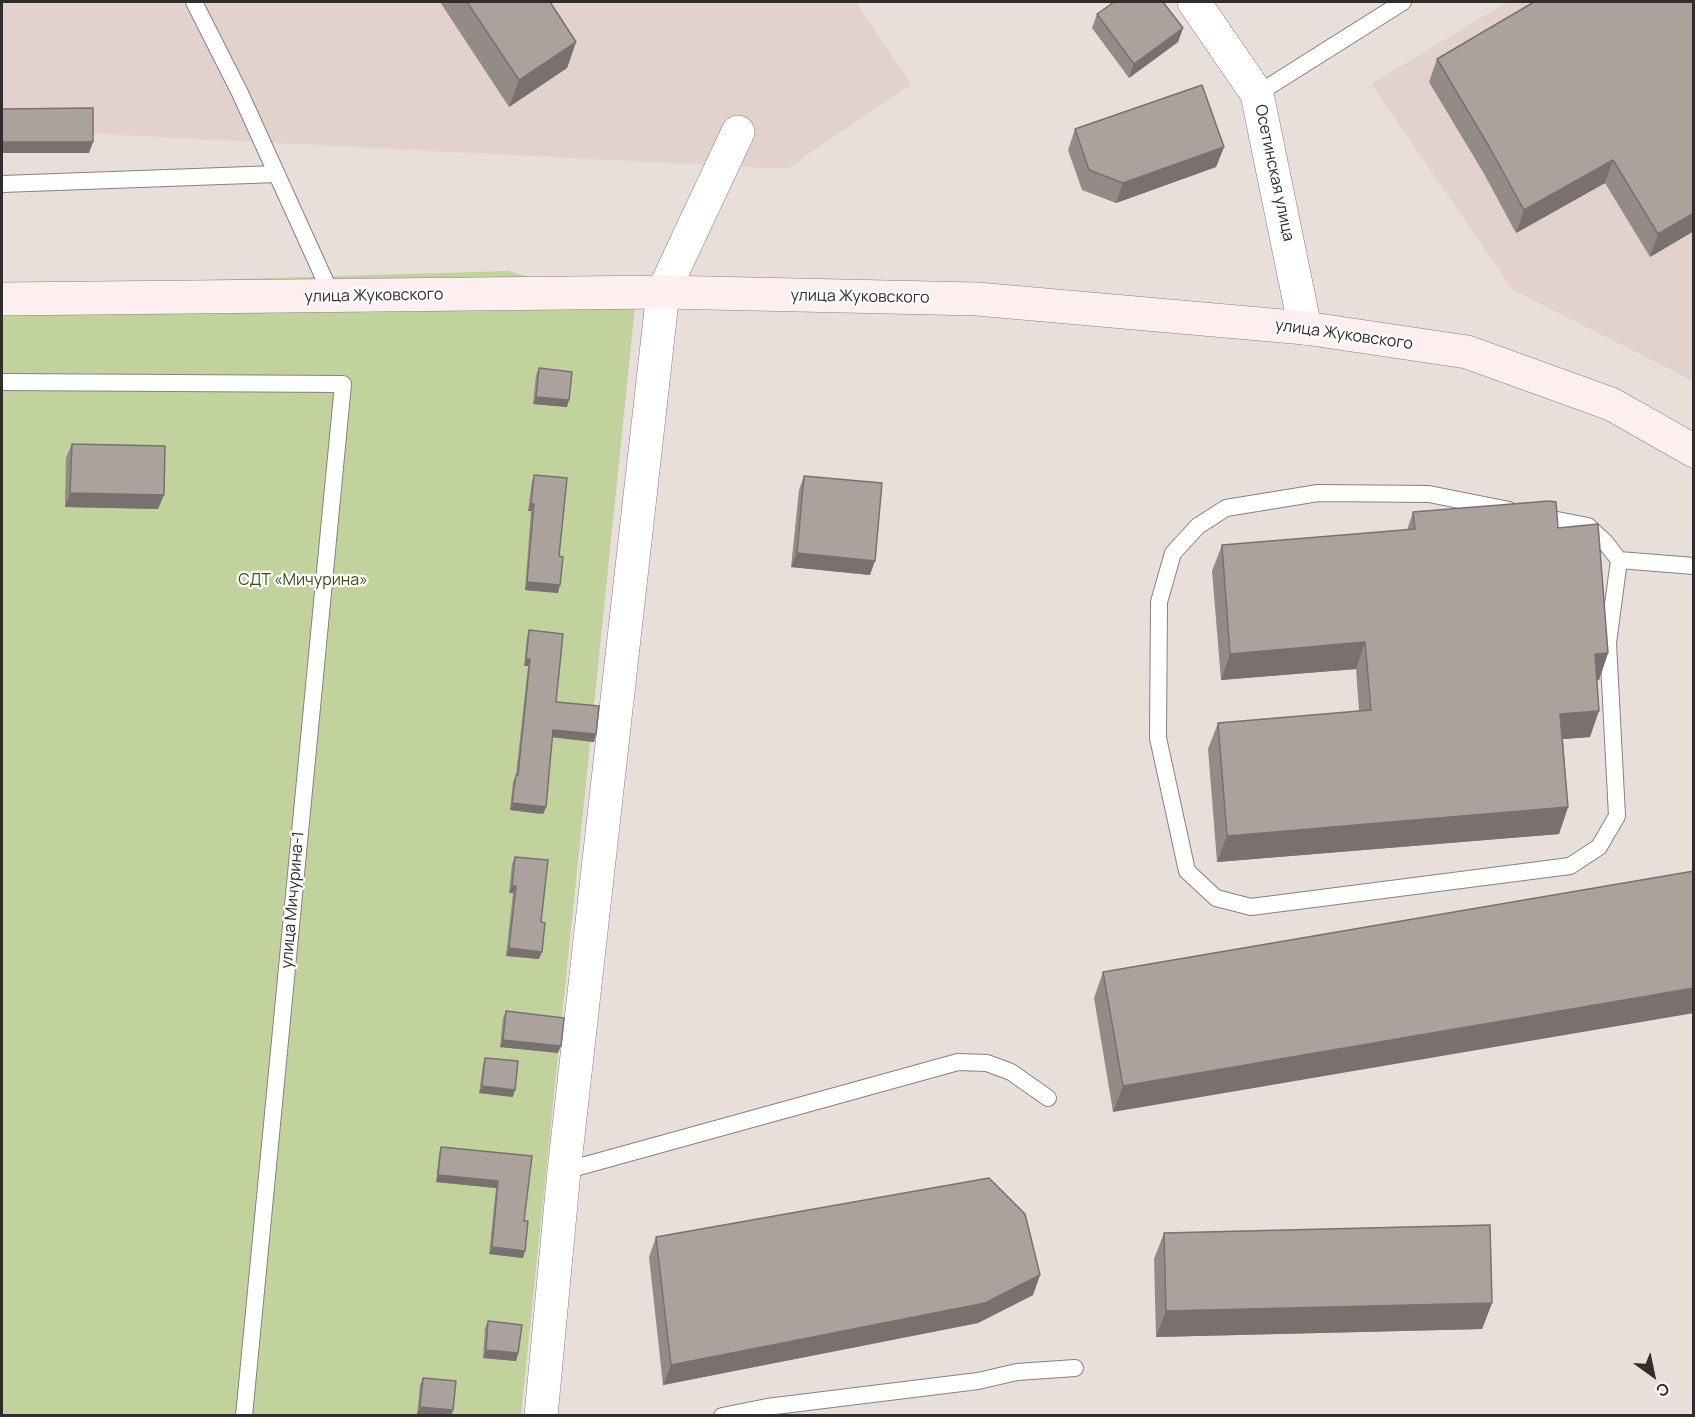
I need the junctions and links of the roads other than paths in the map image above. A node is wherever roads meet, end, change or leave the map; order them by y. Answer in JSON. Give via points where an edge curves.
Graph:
{"nodes":[{"id":1,"x":194,"y":2,"type":"edge"},
{"id":2,"x":1194,"y":2,"type":"edge"},
{"id":3,"x":1403,"y":2,"type":"edge"},
{"id":4,"x":1257,"y":94,"type":"junction"},
{"id":5,"x":738,"y":132,"type":"dead end"},
{"id":6,"x":277,"y":174,"type":"junction"},
{"id":7,"x":2,"y":184,"type":"edge"},
{"id":8,"x":663,"y":292,"type":"junction"},
{"id":9,"x":332,"y":296,"type":"junction"},
{"id":10,"x":2,"y":300,"type":"edge"},
{"id":11,"x":1305,"y":328,"type":"junction"},
{"id":12,"x":2,"y":382,"type":"edge"},
{"id":13,"x":1694,"y":451,"type":"edge"},
{"id":14,"x":1619,"y":560,"type":"junction"},
{"id":15,"x":1694,"y":566,"type":"edge"},
{"id":16,"x":1048,"y":1098,"type":"dead end"},
{"id":17,"x":564,"y":1171,"type":"junction"},
{"id":18,"x":1075,"y":1368,"type":"dead end"},
{"id":19,"x":244,"y":1416,"type":"edge"},
{"id":20,"x":542,"y":1416,"type":"edge"},
{"id":21,"x":722,"y":1416,"type":"edge"}],
"edges":[{"from":1,"to":6,"type":"lane"},
{"from":2,"to":4,"type":"street","name":"Осетинская улица"},
{"from":3,"to":4,"type":"lane"},
{"from":4,"to":11,"type":"street","name":"Осетинская улица"},
{"from":5,"to":8,"type":"street"},
{"from":6,"to":7,"type":"lane"},
{"from":6,"to":9,"type":"lane"},
{"from":8,"to":9,"type":"main road","name":"улица Жуковского"},
{"from":8,"to":11,"type":"main road","name":"улица Жуковского","via":[[976,299]]},
{"from":8,"to":17,"type":"street"},
{"from":9,"to":10,"type":"main road","name":"улица Жуковского"},
{"from":11,"to":13,"type":"main road","name":"улица Жуковского","via":[[1467,352],[1611,404]]},
{"from":12,"to":19,"type":"lane","name":"улица Мичурина-1","via":[[343,384]]},
{"from":14,"to":14,"type":"lane","via":[[1588,526],[1429,494],[1318,493],[1226,508],[1198,526],[1173,553],[1159,602],[1158,738],[1187,871],[1216,898],[1251,907],[1570,866],[1599,847],[1617,816],[1608,643]]},
{"from":14,"to":15,"type":"lane"},
{"from":16,"to":17,"type":"lane","via":[[1011,1072],[987,1063],[958,1062]]},
{"from":17,"to":20,"type":"street"},
{"from":18,"to":21,"type":"lane","via":[[1017,1372],[978,1381]]}]}
